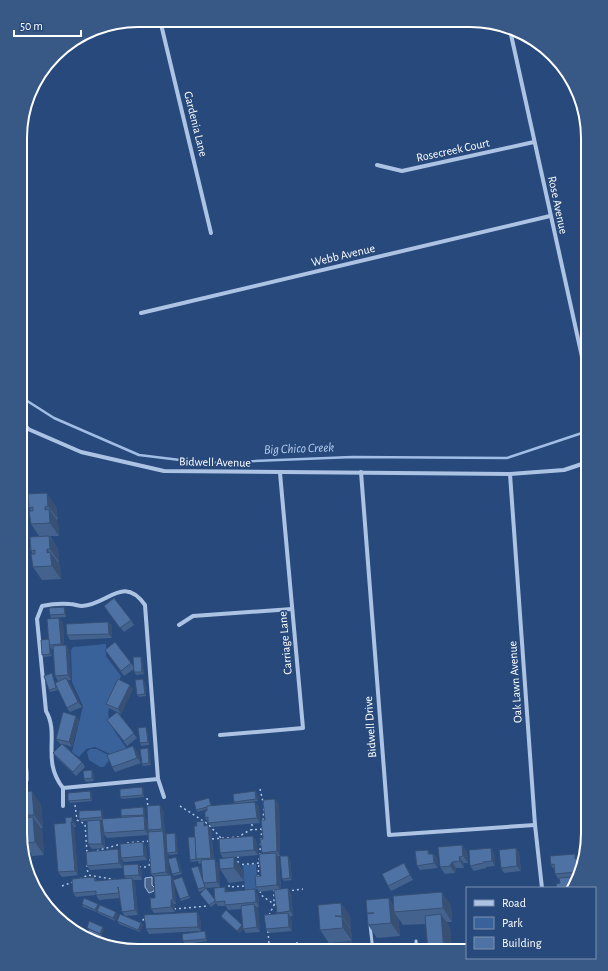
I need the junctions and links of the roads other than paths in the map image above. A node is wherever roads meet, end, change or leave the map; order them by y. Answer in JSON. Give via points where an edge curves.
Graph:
{"nodes":[{"id":1,"x":162,"y":27,"type":"edge"},
{"id":2,"x":511,"y":34,"type":"edge"},
{"id":3,"x":534,"y":142,"type":"junction"},
{"id":4,"x":377,"y":165,"type":"dead end"},
{"id":5,"x":550,"y":216,"type":"junction"},
{"id":6,"x":212,"y":233,"type":"dead end"},
{"id":7,"x":141,"y":313,"type":"dead end"},
{"id":8,"x":581,"y":353,"type":"edge"},
{"id":9,"x":28,"y":429,"type":"edge"},
{"id":10,"x":581,"y":464,"type":"edge"},
{"id":11,"x":361,"y":472,"type":"junction"},
{"id":12,"x":280,"y":473,"type":"junction"},
{"id":13,"x":510,"y":474,"type":"junction"},
{"id":14,"x":292,"y":609,"type":"junction"},
{"id":15,"x":180,"y":625,"type":"dead end"},
{"id":16,"x":220,"y":735,"type":"dead end"},
{"id":17,"x":158,"y":779,"type":"junction"},
{"id":18,"x":63,"y":788,"type":"junction"},
{"id":19,"x":164,"y":797,"type":"dead end"},
{"id":20,"x":63,"y":806,"type":"dead end"},
{"id":21,"x":535,"y":825,"type":"junction"},
{"id":22,"x":542,"y":887,"type":"edge"},
{"id":23,"x":369,"y":918,"type":"edge"},
{"id":24,"x":416,"y":941,"type":"dead end"},
{"id":25,"x":371,"y":944,"type":"edge"},
{"id":26,"x":416,"y":944,"type":"edge"}],
"edges":[{"from":1,"to":6,"type":"street","name":"Gardenia Lane"},
{"from":2,"to":3,"type":"street","name":"Rose Avenue"},
{"from":3,"to":4,"type":"street","name":"Rosecreek Court","via":[[402,171]]},
{"from":3,"to":5,"type":"street","name":"Rose Avenue"},
{"from":5,"to":7,"type":"street","name":"Webb Avenue"},
{"from":5,"to":8,"type":"street","name":"Rose Avenue"},
{"from":9,"to":12,"type":"street","name":"Bidwell Avenue","via":[[81,452],[164,471]]},
{"from":10,"to":13,"type":"street","name":"Bidwell Avenue","via":[[564,470]]},
{"from":11,"to":12,"type":"street","name":"Bidwell Avenue"},
{"from":11,"to":13,"type":"street","name":"Bidwell Avenue"},
{"from":11,"to":21,"type":"street","name":"Bidwell Drive","via":[[389,834]]},
{"from":12,"to":14,"type":"street","name":"Carriage Lane"},
{"from":13,"to":21,"type":"street","name":"Oak Lawn Avenue"},
{"from":14,"to":15,"type":"street","via":[[193,616]]},
{"from":14,"to":16,"type":"street","name":"Carriage Lane","via":[[303,728]]},
{"from":17,"to":18,"type":"street"},
{"from":17,"to":18,"type":"street","via":[[145,605],[132,591],[121,591],[82,606],[56,603],[42,606],[38,619],[46,711],[51,720],[52,770],[55,779]]},
{"from":17,"to":19,"type":"street"},
{"from":18,"to":20,"type":"street"},
{"from":21,"to":22,"type":"street","name":"Oak Lawn Avenue"},
{"from":23,"to":25,"type":"lane"},
{"from":24,"to":26,"type":"lane"}]}
